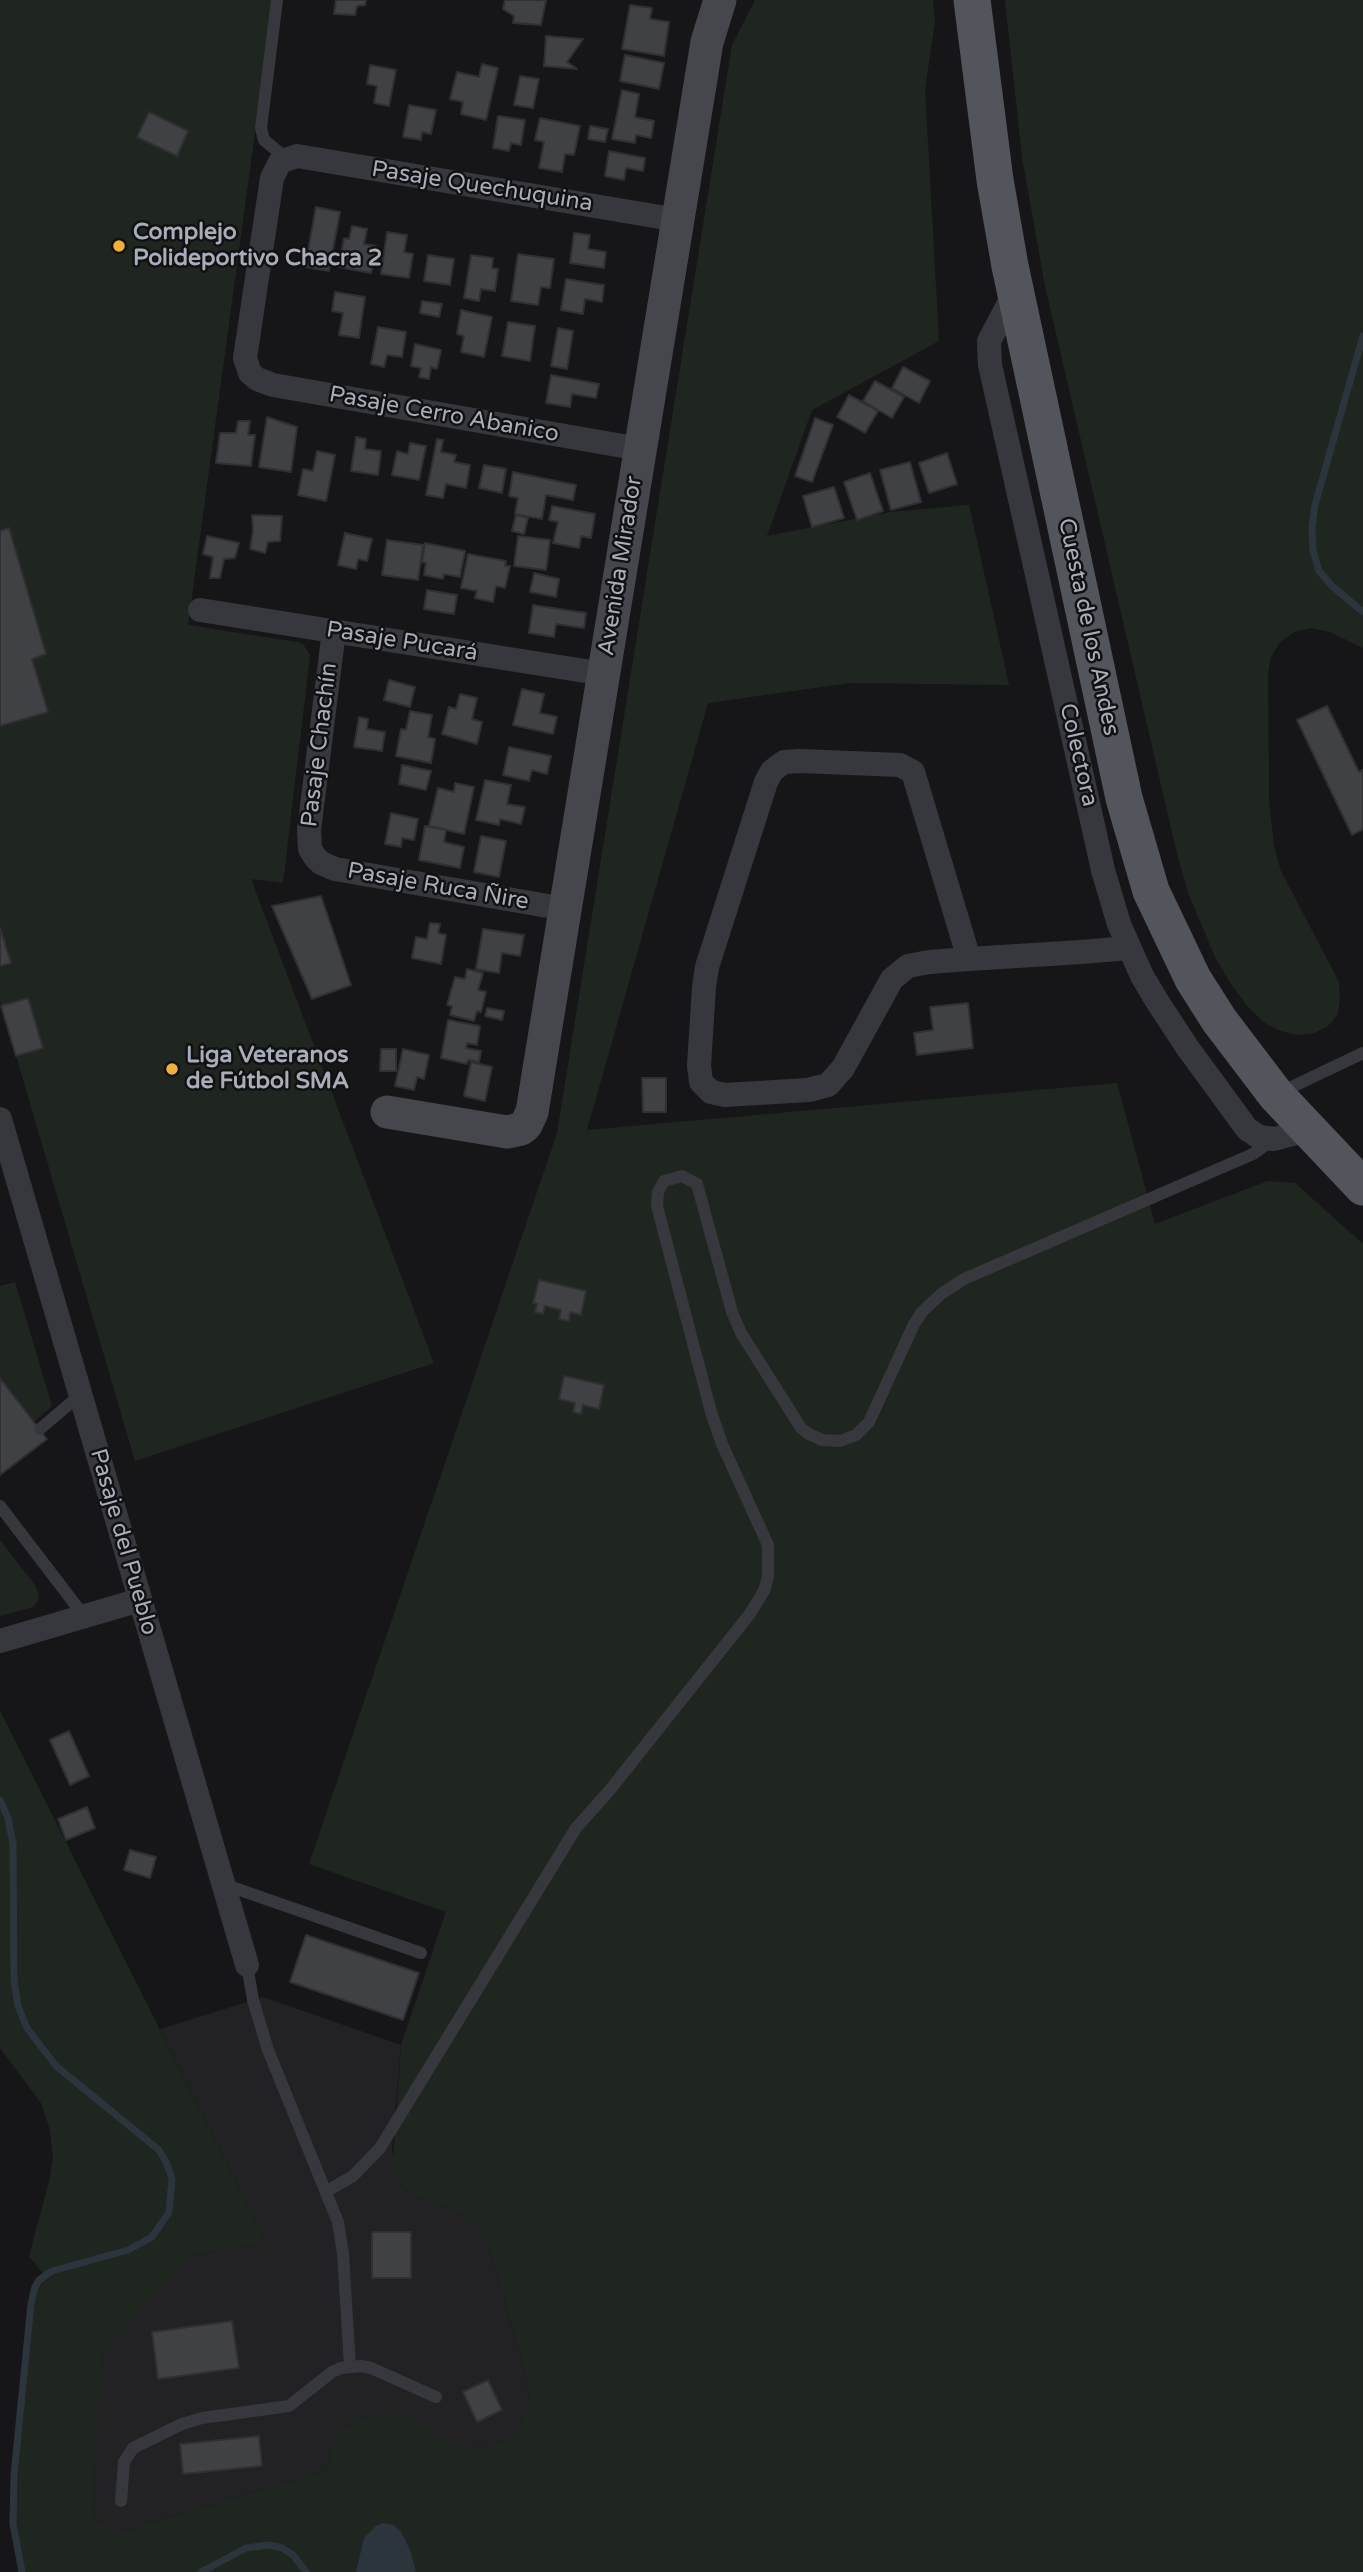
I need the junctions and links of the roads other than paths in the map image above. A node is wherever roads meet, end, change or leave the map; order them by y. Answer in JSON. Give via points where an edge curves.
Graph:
{"nodes":[{"id":1,"x":277,"y":0,"type":"edge"},
{"id":2,"x":720,"y":0,"type":"edge"},
{"id":3,"x":972,"y":0,"type":"edge"},
{"id":4,"x":286,"y":158,"type":"junction"},
{"id":5,"x":678,"y":220,"type":"junction"},
{"id":6,"x":1016,"y":292,"type":"junction"},
{"id":7,"x":640,"y":449,"type":"junction"},
{"id":8,"x":200,"y":610,"type":"dead end"},
{"id":9,"x":334,"y":631,"type":"junction"},
{"id":10,"x":604,"y":674,"type":"junction"},
{"id":11,"x":315,"y":857,"type":"joint"},
{"id":12,"x":565,"y":909,"type":"junction"},
{"id":13,"x":1129,"y":948,"type":"junction"},
{"id":14,"x":969,"y":959,"type":"junction"},
{"id":15,"x":1363,"y":1053,"type":"edge"},
{"id":16,"x":1276,"y":1095,"type":"junction"},
{"id":17,"x":387,"y":1112,"type":"dead end"},
{"id":18,"x":0,"y":1119,"type":"edge"},
{"id":19,"x":1291,"y":1134,"type":"junction"},
{"id":20,"x":1363,"y":1187,"type":"edge"},
{"id":21,"x":80,"y":1395,"type":"junction"},
{"id":22,"x":40,"y":1429,"type":"dead end"},
{"id":23,"x":0,"y":1506,"type":"edge"},
{"id":24,"x":141,"y":1600,"type":"junction"},
{"id":25,"x":85,"y":1616,"type":"junction"},
{"id":26,"x":0,"y":1641,"type":"edge"},
{"id":27,"x":223,"y":1884,"type":"junction"},
{"id":28,"x":421,"y":1953,"type":"dead end"},
{"id":29,"x":247,"y":1965,"type":"joint"},
{"id":30,"x":327,"y":2191,"type":"junction"},
{"id":31,"x":350,"y":2366,"type":"junction"},
{"id":32,"x":436,"y":2397,"type":"dead end"},
{"id":33,"x":121,"y":2501,"type":"dead end"}],
"edges":[{"from":1,"to":4,"type":"lane","via":[[261,128],[264,140]]},
{"from":2,"to":5,"type":"street","name":"Avenida Mirador","via":[[707,42]]},
{"from":3,"to":6,"type":"main road","name":"Cuesta de los Andes","via":[[995,180]]},
{"from":4,"to":5,"type":"street","name":"Pasaje Quechuquina","via":[[297,156]]},
{"from":4,"to":7,"type":"street","name":"Pasaje Cerro Abanico","via":[[272,178],[246,349],[250,373],[273,385]]},
{"from":5,"to":7,"type":"street","name":"Avenida Mirador"},
{"from":6,"to":13,"type":"street","name":"Colectora","via":[[989,341],[990,365],[1103,870]]},
{"from":6,"to":16,"type":"main road","name":"Cuesta de los Andes","via":[[1124,798],[1151,891],[1193,979]]},
{"from":7,"to":10,"type":"street","name":"Avenida Mirador"},
{"from":8,"to":9,"type":"street","name":"Pasaje Pucará"},
{"from":9,"to":10,"type":"street","name":"Pasaje Pucará"},
{"from":9,"to":11,"type":"street","name":"Pasaje Chachín","via":[[309,830]]},
{"from":10,"to":12,"type":"street","name":"Avenida Mirador"},
{"from":11,"to":12,"type":"street","name":"Pasaje Ruca Ñire","via":[[335,869]]},
{"from":12,"to":17,"type":"street","name":"Avenida Mirador","via":[[532,1112],[526,1125],[500,1132]]},
{"from":13,"to":14,"type":"street"},
{"from":13,"to":19,"type":"street","name":"Colectora","via":[[1172,1025],[1247,1129],[1259,1137]]},
{"from":14,"to":14,"type":"street","via":[[913,772],[900,765],[784,762],[766,782],[708,967],[701,1082],[711,1093],[725,1096],[828,1085],[843,1069],[887,987],[900,972],[918,963]]},
{"from":15,"to":16,"type":"lane"},
{"from":16,"to":19,"type":"main road","name":"Cuesta de los Andes"},
{"from":18,"to":21,"type":"street","name":"Pasaje del Pueblo"},
{"from":19,"to":20,"type":"main road","name":"Cuesta de los Andes"},
{"from":19,"to":30,"type":"lane","via":[[978,1273],[941,1294],[914,1324],[869,1422],[856,1435],[840,1441],[821,1440],[801,1427],[741,1333],[697,1184],[676,1176],[660,1186],[657,1206],[711,1412],[768,1545],[764,1591],[576,1828],[380,2148],[352,2176]]},
{"from":21,"to":22,"type":"lane"},
{"from":21,"to":24,"type":"street","name":"Pasaje del Pueblo"},
{"from":23,"to":25,"type":"lane"},
{"from":24,"to":25,"type":"street"},
{"from":24,"to":27,"type":"street","name":"Pasaje del Pueblo"},
{"from":25,"to":26,"type":"street"},
{"from":27,"to":28,"type":"lane"},
{"from":27,"to":29,"type":"street","name":"Pasaje del Pueblo"},
{"from":29,"to":30,"type":"lane","via":[[268,2050]]},
{"from":30,"to":31,"type":"lane","via":[[341,2238]]},
{"from":31,"to":32,"type":"lane","via":[[380,2371]]},
{"from":31,"to":33,"type":"lane","via":[[331,2372],[289,2406],[202,2418],[133,2448],[124,2462]]}]}
